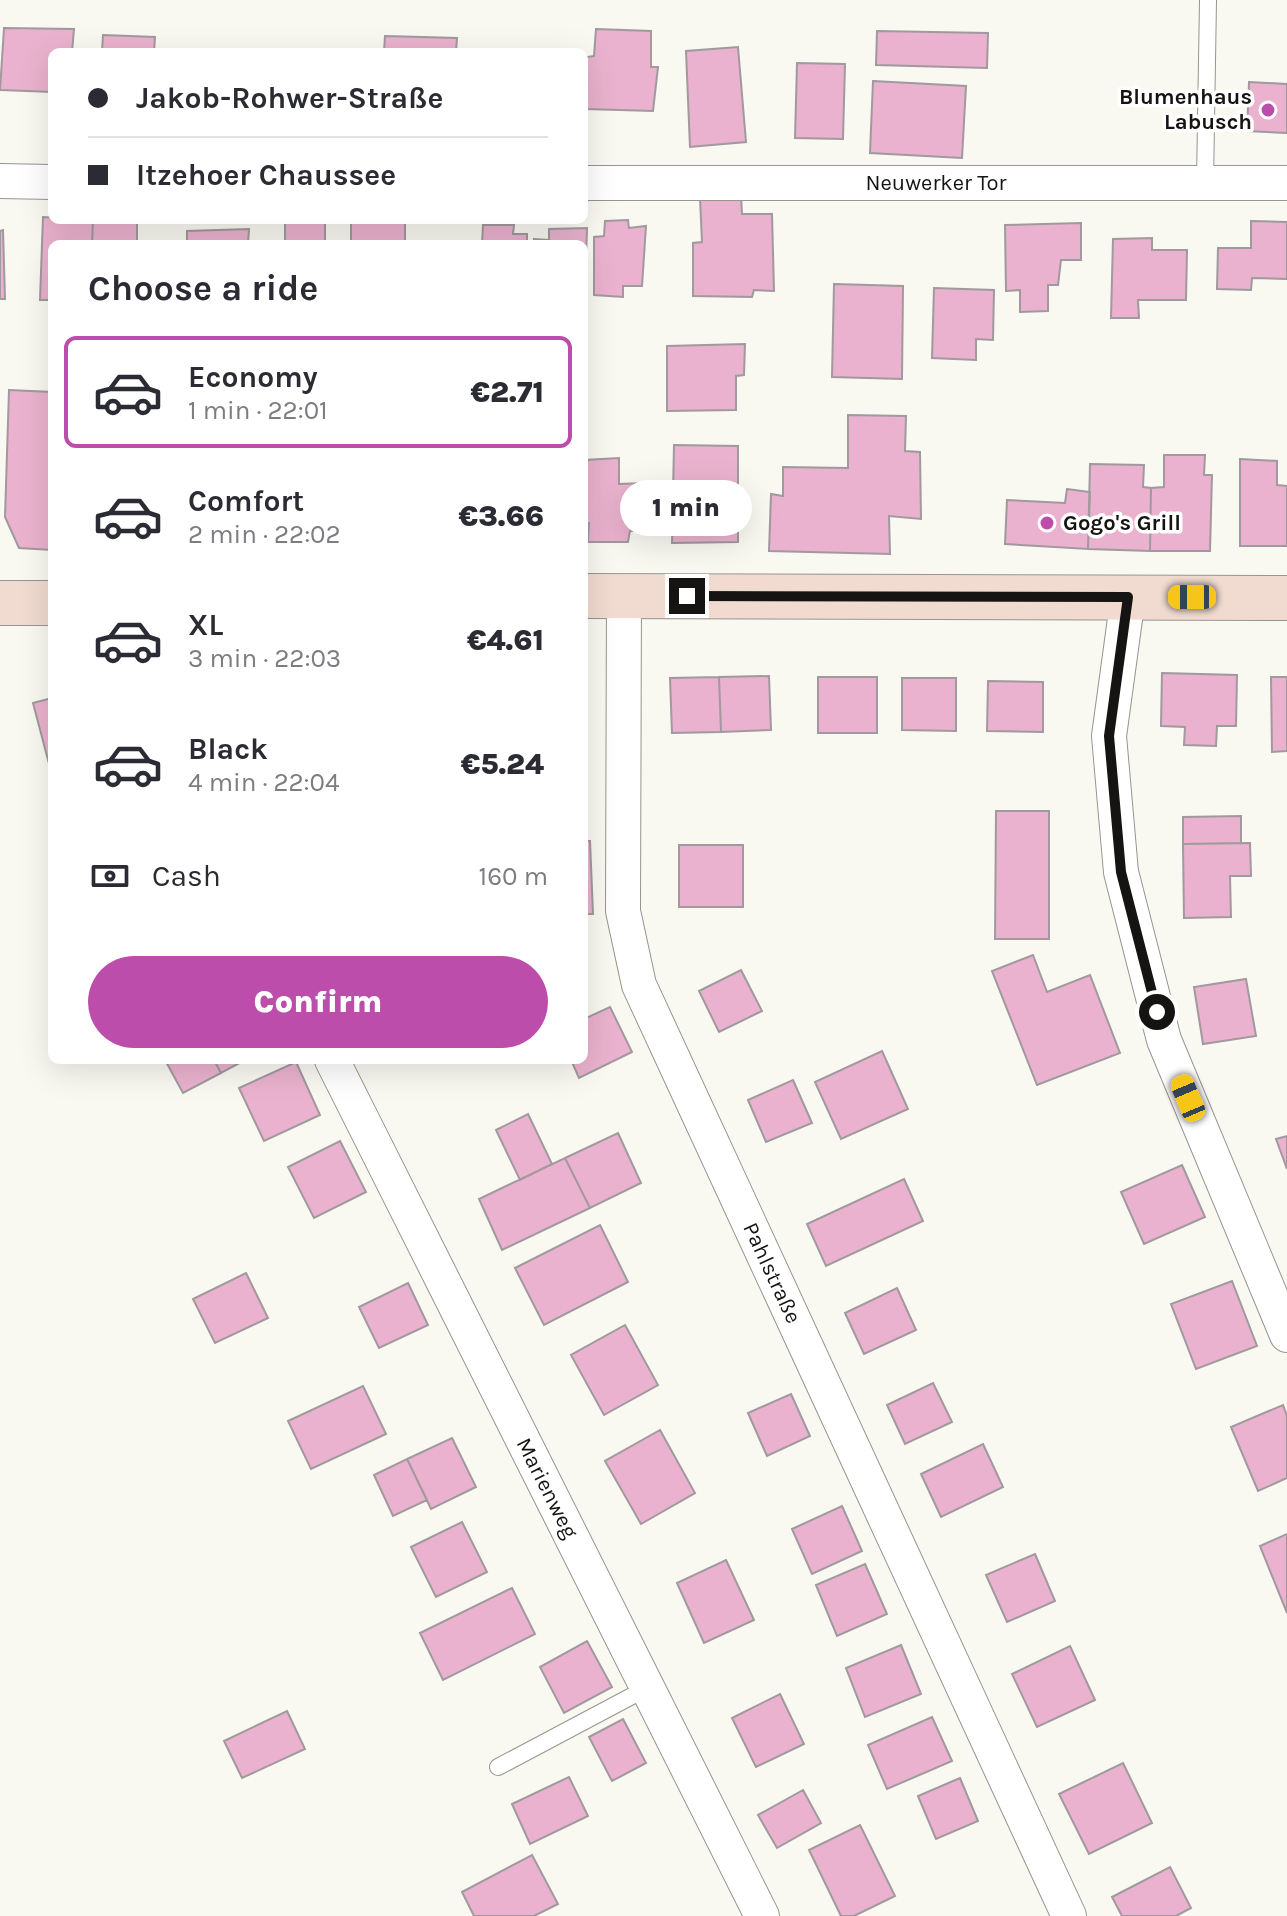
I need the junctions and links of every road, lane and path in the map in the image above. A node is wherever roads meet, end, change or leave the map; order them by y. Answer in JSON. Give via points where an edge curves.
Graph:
{"nodes":[{"id":1,"x":1208,"y":0,"type":"edge"},
{"id":2,"x":0,"y":181,"type":"edge"},
{"id":3,"x":48,"y":182,"type":"edge"},
{"id":4,"x":588,"y":183,"type":"edge"},
{"id":5,"x":1205,"y":183,"type":"junction"},
{"id":6,"x":1287,"y":183,"type":"edge"},
{"id":7,"x":604,"y":596,"type":"edge"},
{"id":8,"x":1128,"y":597,"type":"junction"},
{"id":9,"x":1287,"y":598,"type":"edge"},
{"id":10,"x":0,"y":603,"type":"edge"},
{"id":11,"x":48,"y":603,"type":"edge"},
{"id":12,"x":334,"y":1064,"type":"edge"},
{"id":13,"x":1287,"y":1335,"type":"edge"},
{"id":14,"x":647,"y":1688,"type":"junction"},
{"id":15,"x":498,"y":1767,"type":"dead end"},
{"id":16,"x":762,"y":1916,"type":"edge"},
{"id":17,"x":1069,"y":1916,"type":"edge"}],
"edges":[{"from":1,"to":5,"type":"lane"},
{"from":2,"to":3,"type":"street"},
{"from":4,"to":5,"type":"street","name":"Neuwerker Tor"},
{"from":5,"to":6,"type":"street","name":"Neuwerker Tor"},
{"from":7,"to":8,"type":"street"},
{"from":7,"to":17,"type":"street","name":"Pahlstraße","via":[[623,911],[639,985]]},
{"from":8,"to":9,"type":"street"},
{"from":8,"to":13,"type":"street","via":[[1109,736],[1121,872],[1164,1040]]},
{"from":10,"to":11,"type":"street"},
{"from":12,"to":14,"type":"street","name":"Marienweg"},
{"from":14,"to":15,"type":"lane"},
{"from":14,"to":16,"type":"street","name":"Marienweg"}]}
